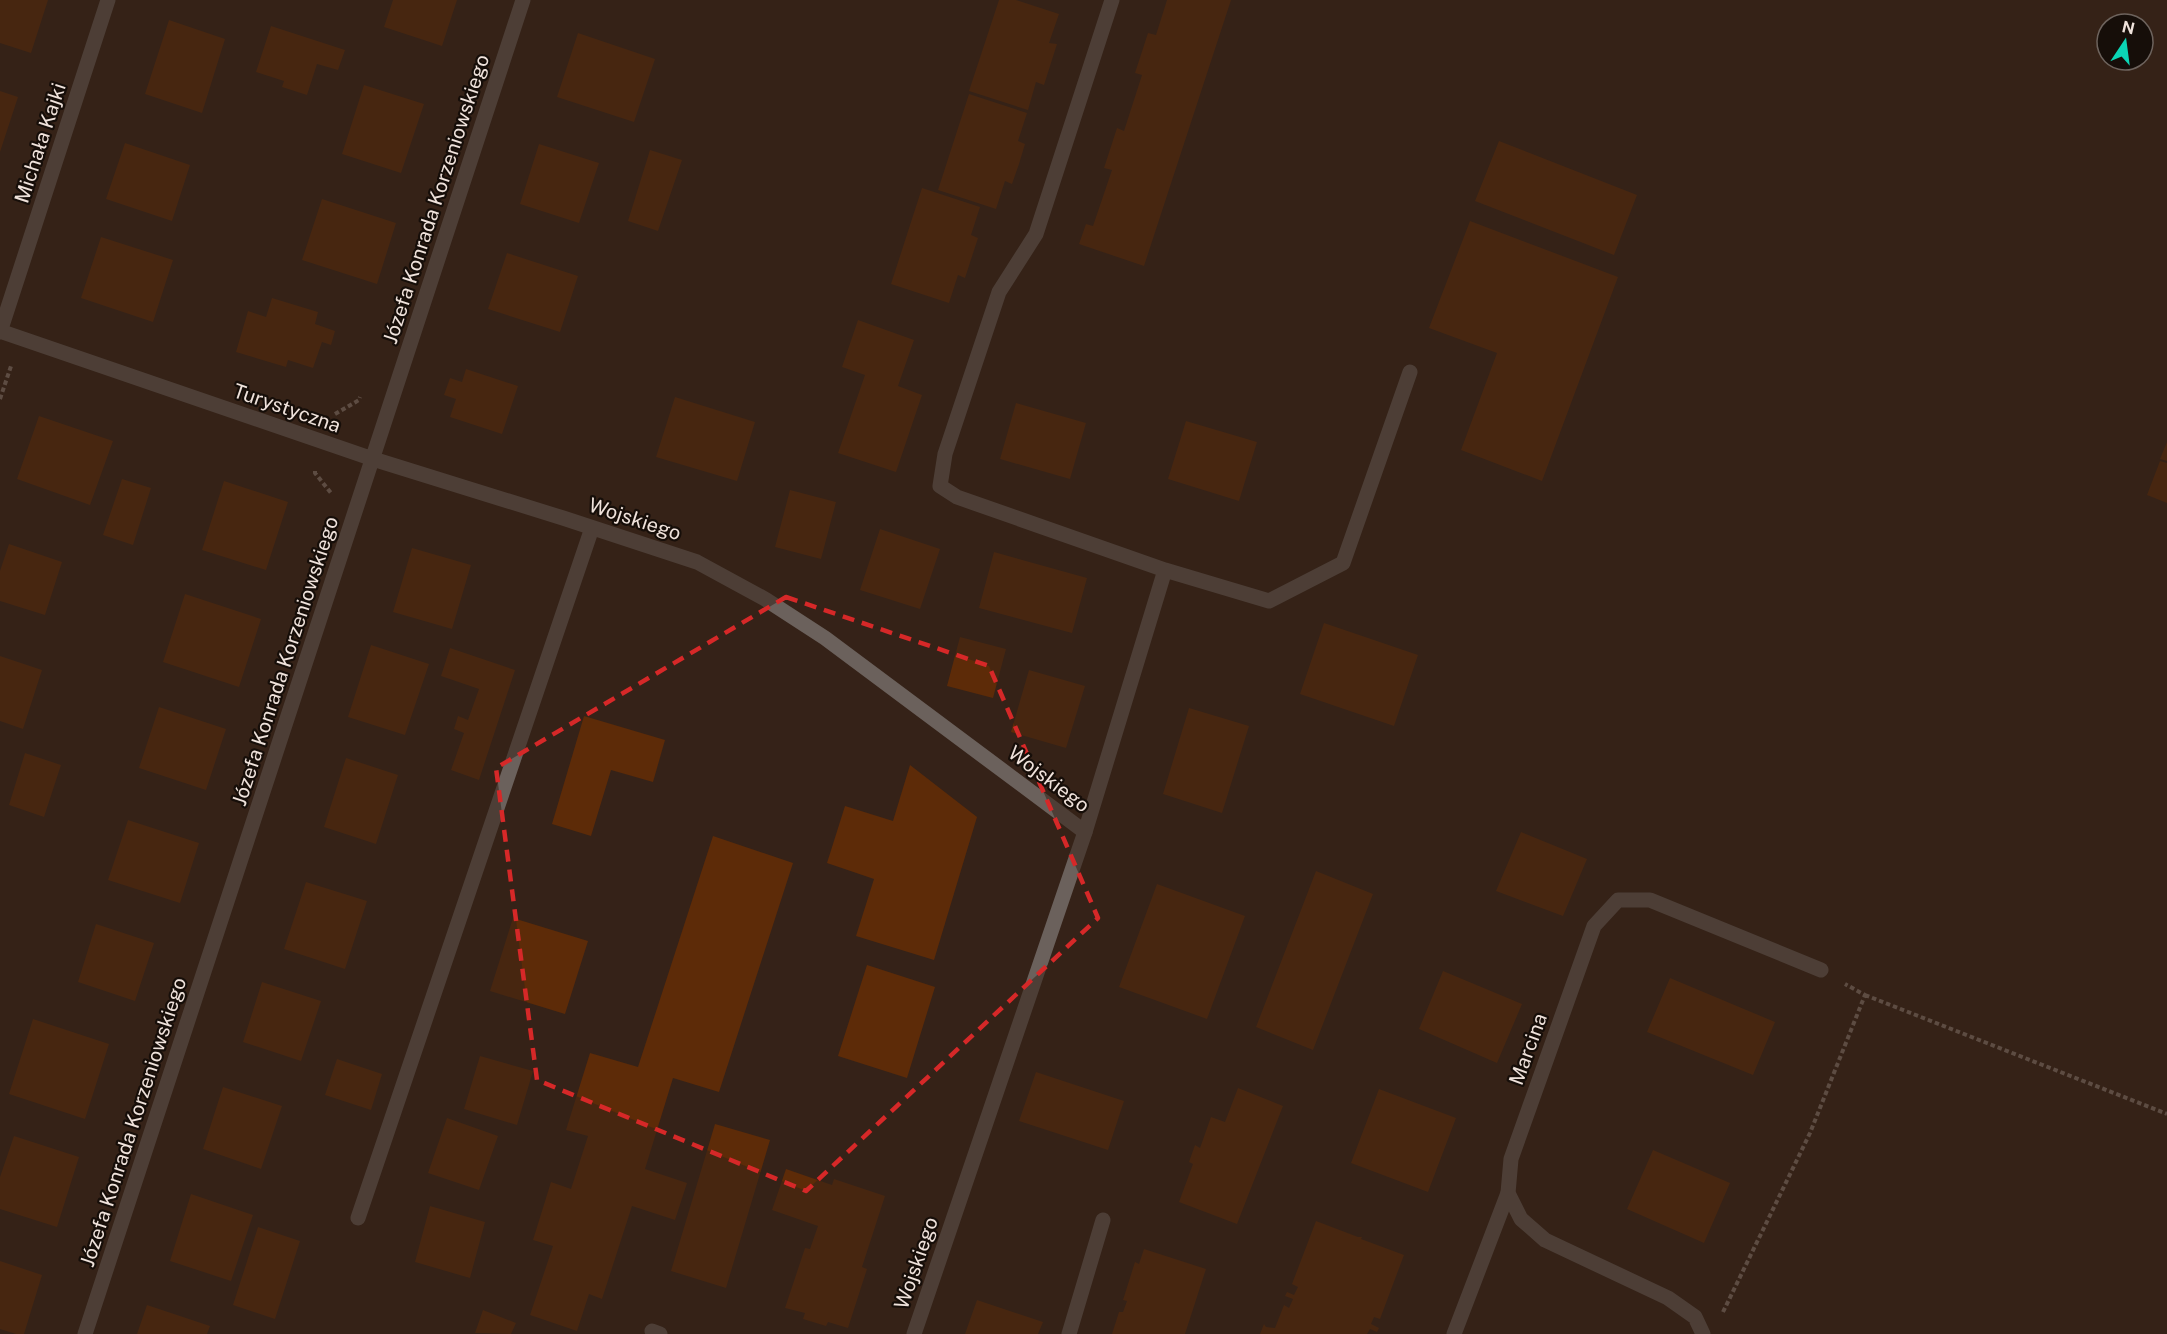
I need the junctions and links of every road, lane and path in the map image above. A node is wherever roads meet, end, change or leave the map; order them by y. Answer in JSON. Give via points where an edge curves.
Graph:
{"nodes":[{"id":1,"x":108,"y":0,"type":"edge"},
{"id":2,"x":523,"y":0,"type":"edge"},
{"id":3,"x":1112,"y":0,"type":"edge"},
{"id":4,"x":0,"y":331,"type":"edge"},
{"id":5,"x":1410,"y":372,"type":"dead end"},
{"id":6,"x":363,"y":389,"type":"dead end"},
{"id":7,"x":329,"y":418,"type":"dead end"},
{"id":8,"x":373,"y":459,"type":"junction"},
{"id":9,"x":318,"y":462,"type":"dead end"},
{"id":10,"x":315,"y":473,"type":"dead end"},
{"id":11,"x":563,"y":518,"type":"joint"},
{"id":12,"x":592,"y":528,"type":"junction"},
{"id":13,"x":1165,"y":570,"type":"junction"},
{"id":14,"x":1085,"y":832,"type":"junction"},
{"id":15,"x":1821,"y":970,"type":"joint"},
{"id":16,"x":1865,"y":995,"type":"junction"},
{"id":17,"x":2167,"y":1114,"type":"edge"},
{"id":18,"x":1508,"y":1193,"type":"junction"},
{"id":19,"x":358,"y":1218,"type":"dead end"},
{"id":20,"x":1103,"y":1220,"type":"dead end"},
{"id":21,"x":1723,"y":1313,"type":"dead end"},
{"id":22,"x":86,"y":1334,"type":"edge"},
{"id":23,"x":914,"y":1334,"type":"edge"},
{"id":24,"x":1069,"y":1334,"type":"edge"},
{"id":25,"x":1454,"y":1334,"type":"edge"},
{"id":26,"x":1703,"y":1334,"type":"edge"}],
"edges":[{"from":1,"to":4,"type":"street","name":"Michała Kajki"},
{"from":2,"to":8,"type":"street","name":"Józefa Konrada Korzeniowskiego"},
{"from":3,"to":13,"type":"street","via":[[1036,234],[999,292],[945,454],[940,486],[957,497]]},
{"from":4,"to":8,"type":"street","name":"Turystyczna"},
{"from":5,"to":13,"type":"street","via":[[1343,563],[1269,601]]},
{"from":6,"to":7,"type":"path","via":[[359,400]]},
{"from":8,"to":11,"type":"street","name":"Turystyczna"},
{"from":8,"to":22,"type":"street","name":"Józefa Konrada Korzeniowskiego"},
{"from":9,"to":10,"type":"path"},
{"from":11,"to":12,"type":"street","name":"Wojskiego"},
{"from":12,"to":14,"type":"street","name":"Wojskiego","via":[[698,562],[765,599],[825,638]]},
{"from":12,"to":19,"type":"street"},
{"from":13,"to":14,"type":"street"},
{"from":14,"to":23,"type":"street","name":"Wojskiego"},
{"from":15,"to":16,"type":"path"},
{"from":15,"to":18,"type":"street","name":"Marcina","via":[[1650,900],[1618,900],[1594,926],[1511,1159]]},
{"from":16,"to":17,"type":"path"},
{"from":16,"to":21,"type":"path","via":[[1810,1133]]},
{"from":18,"to":25,"type":"street","name":"Marcina"},
{"from":18,"to":26,"type":"street","via":[[1521,1219],[1545,1240],[1668,1298],[1695,1317]]},
{"from":20,"to":24,"type":"street"}]}
